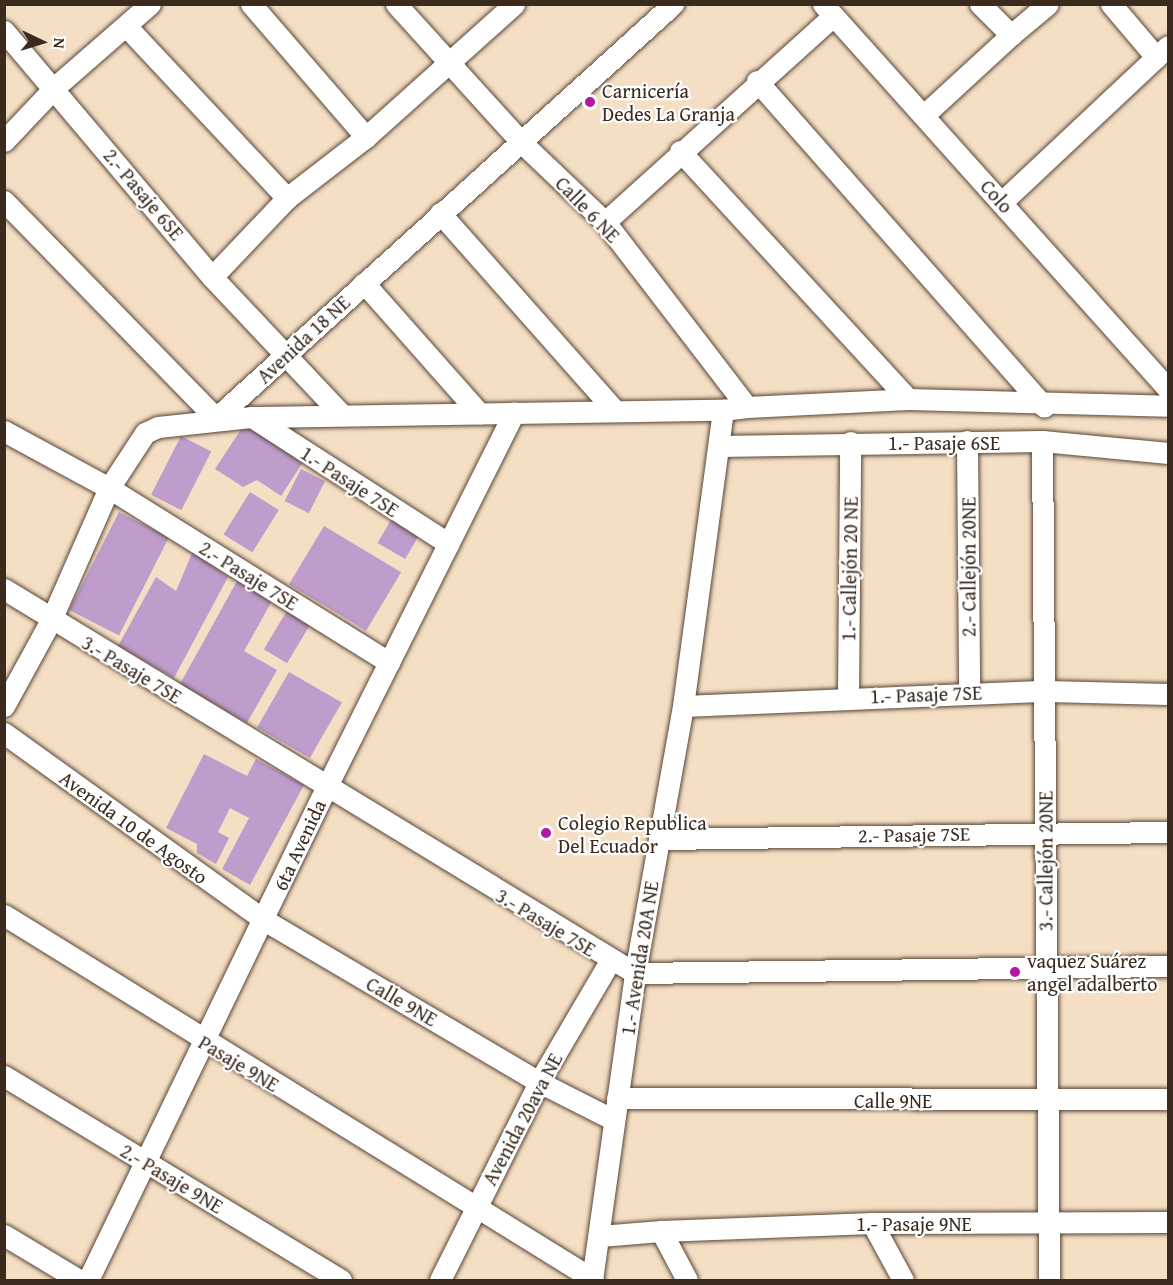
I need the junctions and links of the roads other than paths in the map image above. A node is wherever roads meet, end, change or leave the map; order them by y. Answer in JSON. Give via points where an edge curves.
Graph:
{"nodes":[{"id":1,"x":150,"y":4,"type":"edge"},
{"id":2,"x":251,"y":4,"type":"edge"},
{"id":3,"x":396,"y":4,"type":"edge"},
{"id":4,"x":514,"y":4,"type":"edge"},
{"id":5,"x":673,"y":4,"type":"edge"},
{"id":6,"x":981,"y":4,"type":"edge"},
{"id":7,"x":1048,"y":4,"type":"edge"},
{"id":8,"x":1111,"y":4,"type":"edge"},
{"id":9,"x":828,"y":10,"type":"edge"},
{"id":10,"x":126,"y":26,"type":"junction"},
{"id":11,"x":4,"y":31,"type":"edge"},
{"id":12,"x":1011,"y":35,"type":"junction"},
{"id":13,"x":1162,"y":51,"type":"edge"},
{"id":14,"x":446,"y":63,"type":"junction"},
{"id":15,"x":757,"y":81,"type":"junction"},
{"id":16,"x":55,"y":87,"type":"junction"},
{"id":17,"x":924,"y":115,"type":"junction"},
{"id":18,"x":366,"y":137,"type":"junction"},
{"id":19,"x":4,"y":141,"type":"edge"},
{"id":20,"x":521,"y":142,"type":"junction"},
{"id":21,"x":680,"y":151,"type":"junction"},
{"id":22,"x":287,"y":198,"type":"junction"},
{"id":23,"x":4,"y":201,"type":"edge"},
{"id":24,"x":1003,"y":201,"type":"junction"},
{"id":25,"x":440,"y":213,"type":"junction"},
{"id":26,"x":605,"y":222,"type":"junction"},
{"id":27,"x":212,"y":278,"type":"junction"},
{"id":28,"x":364,"y":283,"type":"junction"},
{"id":29,"x":285,"y":356,"type":"junction"},
{"id":30,"x":1168,"y":389,"type":"edge"},
{"id":31,"x":908,"y":399,"type":"junction"},
{"id":32,"x":747,"y":406,"type":"junction"},
{"id":33,"x":1044,"y":406,"type":"junction"},
{"id":34,"x":1168,"y":406,"type":"edge"},
{"id":35,"x":614,"y":410,"type":"junction"},
{"id":36,"x":723,"y":410,"type":"junction"},
{"id":37,"x":514,"y":412,"type":"junction"},
{"id":38,"x":479,"y":413,"type":"junction"},
{"id":39,"x":342,"y":414,"type":"junction"},
{"id":40,"x":252,"y":417,"type":"junction"},
{"id":41,"x":216,"y":418,"type":"junction"},
{"id":42,"x":4,"y":431,"type":"edge"},
{"id":43,"x":967,"y":441,"type":"junction"},
{"id":44,"x":1042,"y":441,"type":"junction"},
{"id":45,"x":850,"y":442,"type":"junction"},
{"id":46,"x":719,"y":446,"type":"junction"},
{"id":47,"x":1168,"y":453,"type":"edge"},
{"id":48,"x":109,"y":488,"type":"junction"},
{"id":49,"x":449,"y":544,"type":"junction"},
{"id":50,"x":4,"y":590,"type":"edge"},
{"id":51,"x":51,"y":620,"type":"junction"},
{"id":52,"x":389,"y":662,"type":"junction"},
{"id":53,"x":1046,"y":691,"type":"junction"},
{"id":54,"x":969,"y":693,"type":"junction"},
{"id":55,"x":1168,"y":694,"type":"edge"},
{"id":56,"x":848,"y":696,"type":"junction"},
{"id":57,"x":4,"y":706,"type":"edge"},
{"id":58,"x":683,"y":706,"type":"junction"},
{"id":59,"x":4,"y":734,"type":"edge"},
{"id":60,"x":326,"y":788,"type":"junction"},
{"id":61,"x":1044,"y":832,"type":"junction"},
{"id":62,"x":1168,"y":832,"type":"edge"},
{"id":63,"x":660,"y":839,"type":"junction"},
{"id":64,"x":4,"y":915,"type":"edge"},
{"id":65,"x":264,"y":920,"type":"junction"},
{"id":66,"x":610,"y":961,"type":"junction"},
{"id":67,"x":1168,"y":966,"type":"edge"},
{"id":68,"x":1046,"y":967,"type":"junction"},
{"id":69,"x":635,"y":973,"type":"junction"},
{"id":70,"x":204,"y":1042,"type":"junction"},
{"id":71,"x":4,"y":1076,"type":"edge"},
{"id":72,"x":539,"y":1082,"type":"junction"},
{"id":73,"x":617,"y":1098,"type":"junction"},
{"id":74,"x":1168,"y":1099,"type":"edge"},
{"id":75,"x":1047,"y":1101,"type":"junction"},
{"id":76,"x":614,"y":1120,"type":"junction"},
{"id":77,"x":146,"y":1162,"type":"junction"},
{"id":78,"x":477,"y":1206,"type":"junction"},
{"id":79,"x":1168,"y":1222,"type":"edge"},
{"id":80,"x":872,"y":1223,"type":"junction"},
{"id":81,"x":1048,"y":1223,"type":"junction"},
{"id":82,"x":661,"y":1231,"type":"junction"},
{"id":83,"x":4,"y":1235,"type":"edge"},
{"id":84,"x":600,"y":1236,"type":"junction"},
{"id":85,"x":592,"y":1280,"type":"edge"},
{"id":86,"x":79,"y":1281,"type":"edge"},
{"id":87,"x":88,"y":1281,"type":"edge"},
{"id":88,"x":341,"y":1281,"type":"edge"},
{"id":89,"x":440,"y":1281,"type":"edge"},
{"id":90,"x":687,"y":1281,"type":"edge"},
{"id":91,"x":903,"y":1281,"type":"edge"},
{"id":92,"x":1049,"y":1281,"type":"edge"}],
"edges":[{"from":1,"to":10,"type":"street"},
{"from":2,"to":18,"type":"street"},
{"from":3,"to":14,"type":"street","name":"Calle 6 NE"},
{"from":4,"to":14,"type":"street"},
{"from":5,"to":20,"type":"street","name":"Avenida 18 NE"},
{"from":6,"to":12,"type":"street"},
{"from":7,"to":12,"type":"street"},
{"from":8,"to":13,"type":"street"},
{"from":9,"to":15,"type":"street"},
{"from":9,"to":17,"type":"street","name":"Colo"},
{"from":10,"to":16,"type":"street"},
{"from":10,"to":22,"type":"street"},
{"from":11,"to":16,"type":"street","name":"2.- Pasaje 6SE"},
{"from":12,"to":17,"type":"street"},
{"from":13,"to":24,"type":"street"},
{"from":14,"to":18,"type":"street"},
{"from":14,"to":20,"type":"street","name":"Calle 6 NE"},
{"from":15,"to":21,"type":"street"},
{"from":15,"to":33,"type":"street"},
{"from":16,"to":19,"type":"street"},
{"from":16,"to":27,"type":"street","name":"2.- Pasaje 6SE"},
{"from":17,"to":24,"type":"street","name":"Colo"},
{"from":18,"to":22,"type":"street"},
{"from":20,"to":25,"type":"street","name":"Avenida 18 NE"},
{"from":20,"to":26,"type":"street","name":"Calle 6 NE"},
{"from":21,"to":26,"type":"street"},
{"from":21,"to":31,"type":"street"},
{"from":22,"to":27,"type":"street"},
{"from":23,"to":41,"type":"street"},
{"from":24,"to":30,"type":"street","name":"Colo"},
{"from":25,"to":28,"type":"street","name":"Avenida 18 NE"},
{"from":25,"to":35,"type":"street"},
{"from":26,"to":32,"type":"street","name":"Calle 6 NE"},
{"from":27,"to":29,"type":"street","name":"2.- Pasaje 6SE"},
{"from":28,"to":29,"type":"street","name":"Avenida 18 NE"},
{"from":28,"to":38,"type":"street"},
{"from":29,"to":39,"type":"street","name":"2.- Pasaje 6SE"},
{"from":29,"to":41,"type":"street","name":"Avenida 18 NE"},
{"from":31,"to":32,"type":"street"},
{"from":31,"to":33,"type":"street"},
{"from":32,"to":36,"type":"street"},
{"from":33,"to":34,"type":"street"},
{"from":35,"to":36,"type":"street"},
{"from":35,"to":37,"type":"street"},
{"from":36,"to":46,"type":"street","name":"1.- Avenida 20A NE"},
{"from":37,"to":38,"type":"street"},
{"from":37,"to":49,"type":"street","name":"6ta Avenida"},
{"from":38,"to":39,"type":"street"},
{"from":39,"to":40,"type":"street"},
{"from":40,"to":41,"type":"street"},
{"from":40,"to":49,"type":"street","name":"1.- Pasaje 7SE"},
{"from":41,"to":48,"type":"street","via":[[158,427],[145,433]]},
{"from":42,"to":48,"type":"street","name":"2.- Pasaje 7SE"},
{"from":43,"to":44,"type":"street","name":"1.- Pasaje 6SE"},
{"from":43,"to":45,"type":"street","name":"1.- Pasaje 6SE"},
{"from":43,"to":54,"type":"street","name":"2.- Callejón 20NE"},
{"from":44,"to":47,"type":"street","name":"1.- Pasaje 6SE"},
{"from":44,"to":53,"type":"street","name":"3.- Callejón 20NE"},
{"from":45,"to":46,"type":"street","name":"1.- Pasaje 6SE"},
{"from":45,"to":56,"type":"street","name":"1.- Callejón 20 NE"},
{"from":46,"to":58,"type":"street","name":"1.- Avenida 20A NE"},
{"from":48,"to":51,"type":"street"},
{"from":48,"to":52,"type":"street","name":"2.- Pasaje 7SE"},
{"from":49,"to":52,"type":"street","name":"6ta Avenida"},
{"from":50,"to":51,"type":"street","name":"3.- Pasaje 7SE"},
{"from":51,"to":57,"type":"street"},
{"from":51,"to":60,"type":"street","name":"3.- Pasaje 7SE"},
{"from":52,"to":60,"type":"street","name":"6ta Avenida"},
{"from":53,"to":54,"type":"street","name":"1.- Pasaje 7SE"},
{"from":53,"to":55,"type":"street","name":"1.- Pasaje 7SE"},
{"from":53,"to":61,"type":"street","name":"3.- Callejón 20NE"},
{"from":54,"to":56,"type":"street","name":"1.- Pasaje 7SE"},
{"from":56,"to":58,"type":"street","name":"1.- Pasaje 7SE"},
{"from":58,"to":63,"type":"street","name":"1.- Avenida 20A NE"},
{"from":59,"to":65,"type":"street","name":"Avenida 10 de Agosto"},
{"from":60,"to":65,"type":"street","name":"6ta Avenida"},
{"from":60,"to":66,"type":"street","name":"3.- Pasaje 7SE"},
{"from":61,"to":62,"type":"street","name":"2.- Pasaje 7SE"},
{"from":61,"to":63,"type":"street","name":"2.- Pasaje 7SE"},
{"from":61,"to":68,"type":"street","name":"3.- Callejón 20NE"},
{"from":63,"to":69,"type":"street","name":"1.- Avenida 20A NE"},
{"from":64,"to":70,"type":"street","name":"Pasaje 9NE"},
{"from":65,"to":70,"type":"street","name":"6ta Avenida"},
{"from":65,"to":72,"type":"street","name":"Calle 9NE"},
{"from":66,"to":69,"type":"street","name":"3.- Pasaje 7SE"},
{"from":66,"to":72,"type":"street","name":"Avenida 20ava NE"},
{"from":67,"to":68,"type":"street","name":"3.- Pasaje 7SE"},
{"from":68,"to":69,"type":"street","name":"3.- Pasaje 7SE"},
{"from":68,"to":75,"type":"street","name":"3.- Callejón 20NE"},
{"from":69,"to":73,"type":"street","name":"1.- Avenida 20A NE"},
{"from":70,"to":77,"type":"street","name":"6ta Avenida"},
{"from":70,"to":78,"type":"street","name":"Pasaje 9NE"},
{"from":71,"to":77,"type":"street","name":"2.- Pasaje 9NE"},
{"from":72,"to":76,"type":"street","name":"Calle 9NE"},
{"from":72,"to":78,"type":"street","name":"Avenida 20ava NE"},
{"from":73,"to":75,"type":"street","name":"Calle 9NE"},
{"from":73,"to":76,"type":"street","name":"1.- Avenida 20A NE"},
{"from":74,"to":75,"type":"street","name":"Calle 9NE"},
{"from":75,"to":81,"type":"street","name":"3.- Callejón 20NE"},
{"from":76,"to":84,"type":"street","name":"1.- Avenida 20A NE"},
{"from":77,"to":87,"type":"street","name":"6ta Avenida"},
{"from":77,"to":88,"type":"street","name":"2.- Pasaje 9NE"},
{"from":78,"to":85,"type":"street","name":"Pasaje 9NE"},
{"from":78,"to":89,"type":"street","name":"Avenida 20ava NE"},
{"from":79,"to":81,"type":"street","name":"1.- Pasaje 9NE"},
{"from":80,"to":81,"type":"street","name":"1.- Pasaje 9NE"},
{"from":80,"to":82,"type":"street","name":"1.- Pasaje 9NE"},
{"from":80,"to":91,"type":"street"},
{"from":81,"to":92,"type":"street","name":"3.- Callejón 20NE"},
{"from":82,"to":84,"type":"street","name":"1.- Pasaje 9NE"},
{"from":82,"to":90,"type":"street"},
{"from":83,"to":86,"type":"street"},
{"from":84,"to":85,"type":"street","name":"1.- Avenida 20A NE"}]}
